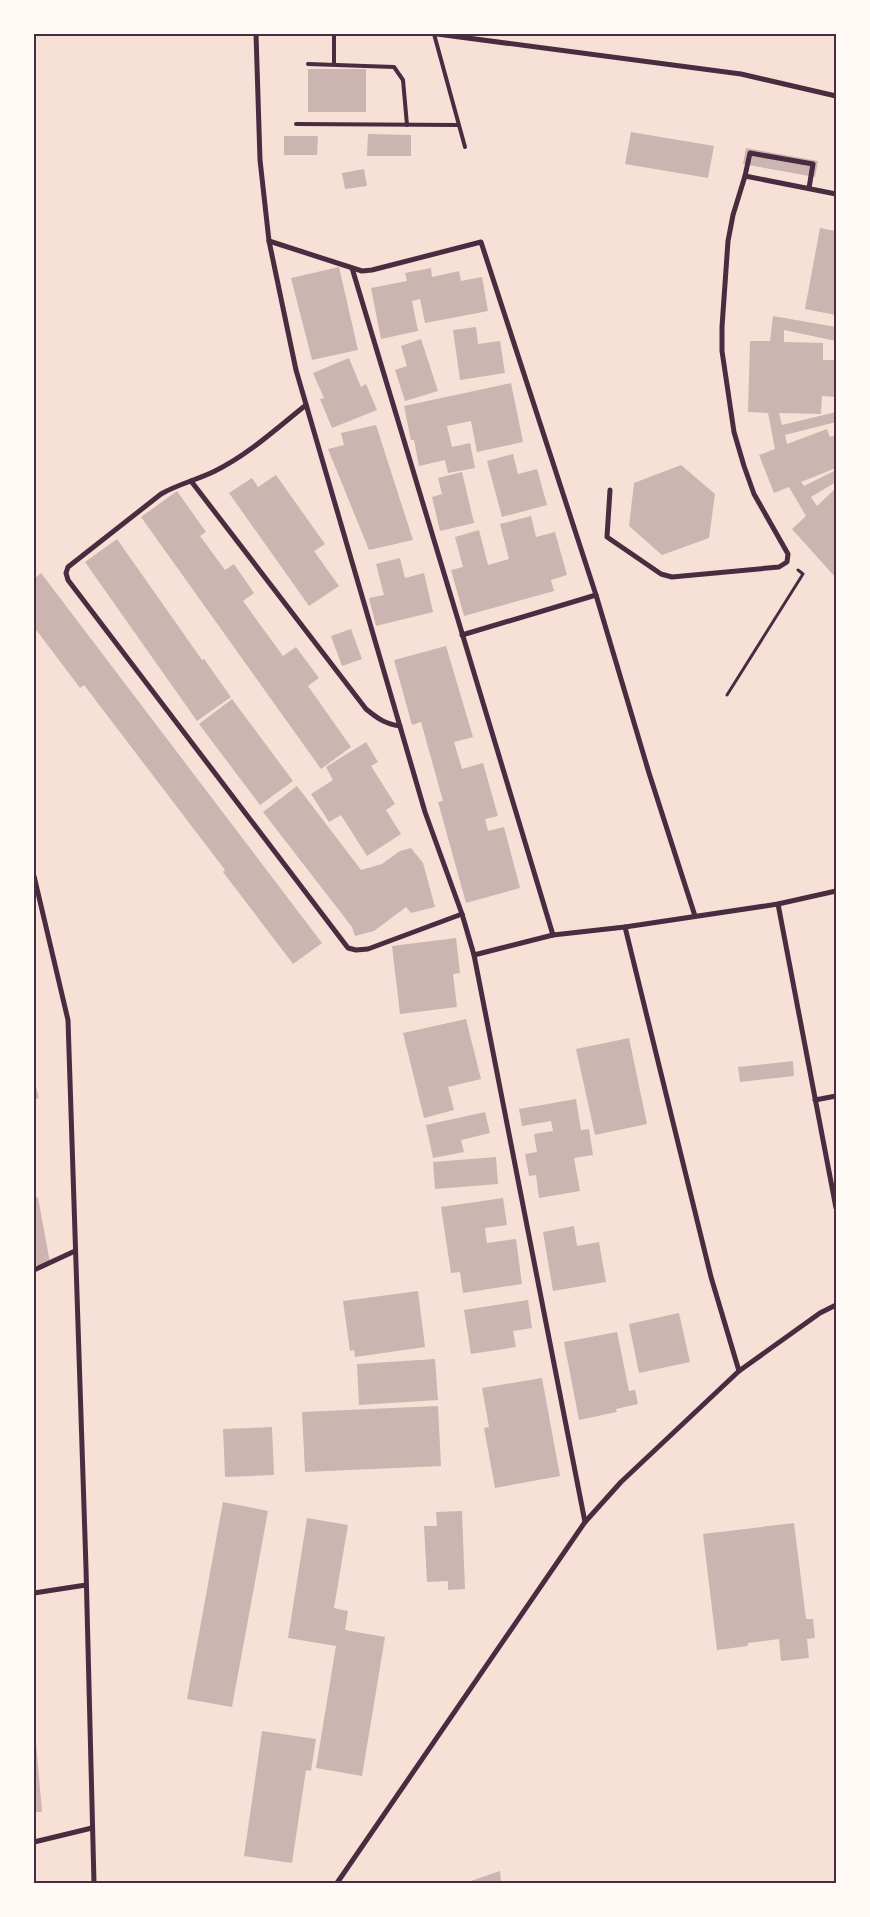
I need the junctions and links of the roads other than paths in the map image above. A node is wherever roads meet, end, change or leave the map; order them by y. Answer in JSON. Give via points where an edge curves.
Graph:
{"nodes":[{"id":1,"x":256,"y":34,"type":"edge"},
{"id":2,"x":334,"y":34,"type":"edge"},
{"id":3,"x":435,"y":34,"type":"edge"},
{"id":4,"x":308,"y":64,"type":"dead end"},
{"id":5,"x":334,"y":64,"type":"junction"},
{"id":6,"x":836,"y":96,"type":"edge"},
{"id":7,"x":296,"y":124,"type":"dead end"},
{"id":8,"x":407,"y":125,"type":"junction"},
{"id":9,"x":458,"y":125,"type":"junction"},
{"id":10,"x":465,"y":147,"type":"dead end"},
{"id":11,"x":744,"y":176,"type":"junction"},
{"id":12,"x":809,"y":188,"type":"junction"},
{"id":13,"x":836,"y":194,"type":"edge"},
{"id":14,"x":269,"y":241,"type":"junction"},
{"id":15,"x":352,"y":268,"type":"junction"},
{"id":16,"x":306,"y":405,"type":"junction"},
{"id":17,"x":191,"y":480,"type":"junction"},
{"id":18,"x":610,"y":490,"type":"dead end"},
{"id":19,"x":596,"y":595,"type":"junction"},
{"id":20,"x":462,"y":635,"type":"junction"},
{"id":21,"x":400,"y":726,"type":"junction"},
{"id":22,"x":34,"y":876,"type":"edge"},
{"id":23,"x":836,"y":891,"type":"edge"},
{"id":24,"x":778,"y":904,"type":"junction"},
{"id":25,"x":462,"y":914,"type":"junction"},
{"id":26,"x":695,"y":916,"type":"junction"},
{"id":27,"x":626,"y":927,"type":"junction"},
{"id":28,"x":553,"y":936,"type":"junction"},
{"id":29,"x":474,"y":955,"type":"junction"},
{"id":30,"x":836,"y":1096,"type":"edge"},
{"id":31,"x":815,"y":1100,"type":"junction"},
{"id":32,"x":836,"y":1208,"type":"edge"},
{"id":33,"x":76,"y":1251,"type":"junction"},
{"id":34,"x":34,"y":1270,"type":"edge"},
{"id":35,"x":836,"y":1305,"type":"edge"},
{"id":36,"x":739,"y":1371,"type":"junction"},
{"id":37,"x":585,"y":1522,"type":"junction"},
{"id":38,"x":86,"y":1585,"type":"junction"},
{"id":39,"x":34,"y":1593,"type":"edge"},
{"id":40,"x":92,"y":1828,"type":"junction"},
{"id":41,"x":34,"y":1842,"type":"edge"},
{"id":42,"x":94,"y":1883,"type":"edge"},
{"id":43,"x":337,"y":1883,"type":"edge"}],
"edges":[{"from":1,"to":14,"type":"street","via":[[260,160]]},
{"from":2,"to":5,"type":"lane"},
{"from":3,"to":6,"type":"street","via":[[741,74]]},
{"from":3,"to":9,"type":"lane"},
{"from":4,"to":5,"type":"lane"},
{"from":5,"to":8,"type":"lane","via":[[394,67],[403,80]]},
{"from":7,"to":8,"type":"lane"},
{"from":8,"to":9,"type":"lane"},
{"from":9,"to":10,"type":"lane"},
{"from":11,"to":12,"type":"street"},
{"from":11,"to":12,"type":"street","via":[[750,153],[813,164]]},
{"from":11,"to":18,"type":"street","via":[[728,241],[722,351],[734,432],[744,466],[754,494],[788,554],[787,562],[779,567],[672,577],[661,574],[607,537]]},
{"from":12,"to":13,"type":"street"},
{"from":14,"to":15,"type":"street"},
{"from":14,"to":16,"type":"street"},
{"from":15,"to":19,"type":"street","via":[[372,270],[481,242]]},
{"from":15,"to":20,"type":"street"},
{"from":16,"to":17,"type":"street","via":[[242,455]]},
{"from":16,"to":21,"type":"street"},
{"from":17,"to":21,"type":"street","via":[[366,709],[378,719]]},
{"from":17,"to":25,"type":"street","via":[[161,494],[68,567],[68,580],[348,948],[368,949]]},
{"from":19,"to":20,"type":"street"},
{"from":19,"to":26,"type":"street"},
{"from":20,"to":28,"type":"street"},
{"from":21,"to":25,"type":"street","via":[[425,812]]},
{"from":22,"to":33,"type":"street","via":[[68,1020]]},
{"from":23,"to":24,"type":"street"},
{"from":24,"to":26,"type":"street"},
{"from":24,"to":31,"type":"street"},
{"from":25,"to":29,"type":"street"},
{"from":26,"to":27,"type":"street"},
{"from":27,"to":28,"type":"street"},
{"from":27,"to":36,"type":"street","via":[[711,1277]]},
{"from":28,"to":29,"type":"street"},
{"from":29,"to":37,"type":"street"},
{"from":30,"to":31,"type":"street"},
{"from":31,"to":32,"type":"street"},
{"from":33,"to":34,"type":"street"},
{"from":33,"to":38,"type":"street"},
{"from":35,"to":36,"type":"street"},
{"from":36,"to":37,"type":"street","via":[[621,1482]]},
{"from":37,"to":43,"type":"street"},
{"from":38,"to":39,"type":"street"},
{"from":38,"to":40,"type":"street"},
{"from":40,"to":41,"type":"street"},
{"from":40,"to":42,"type":"street"}]}
